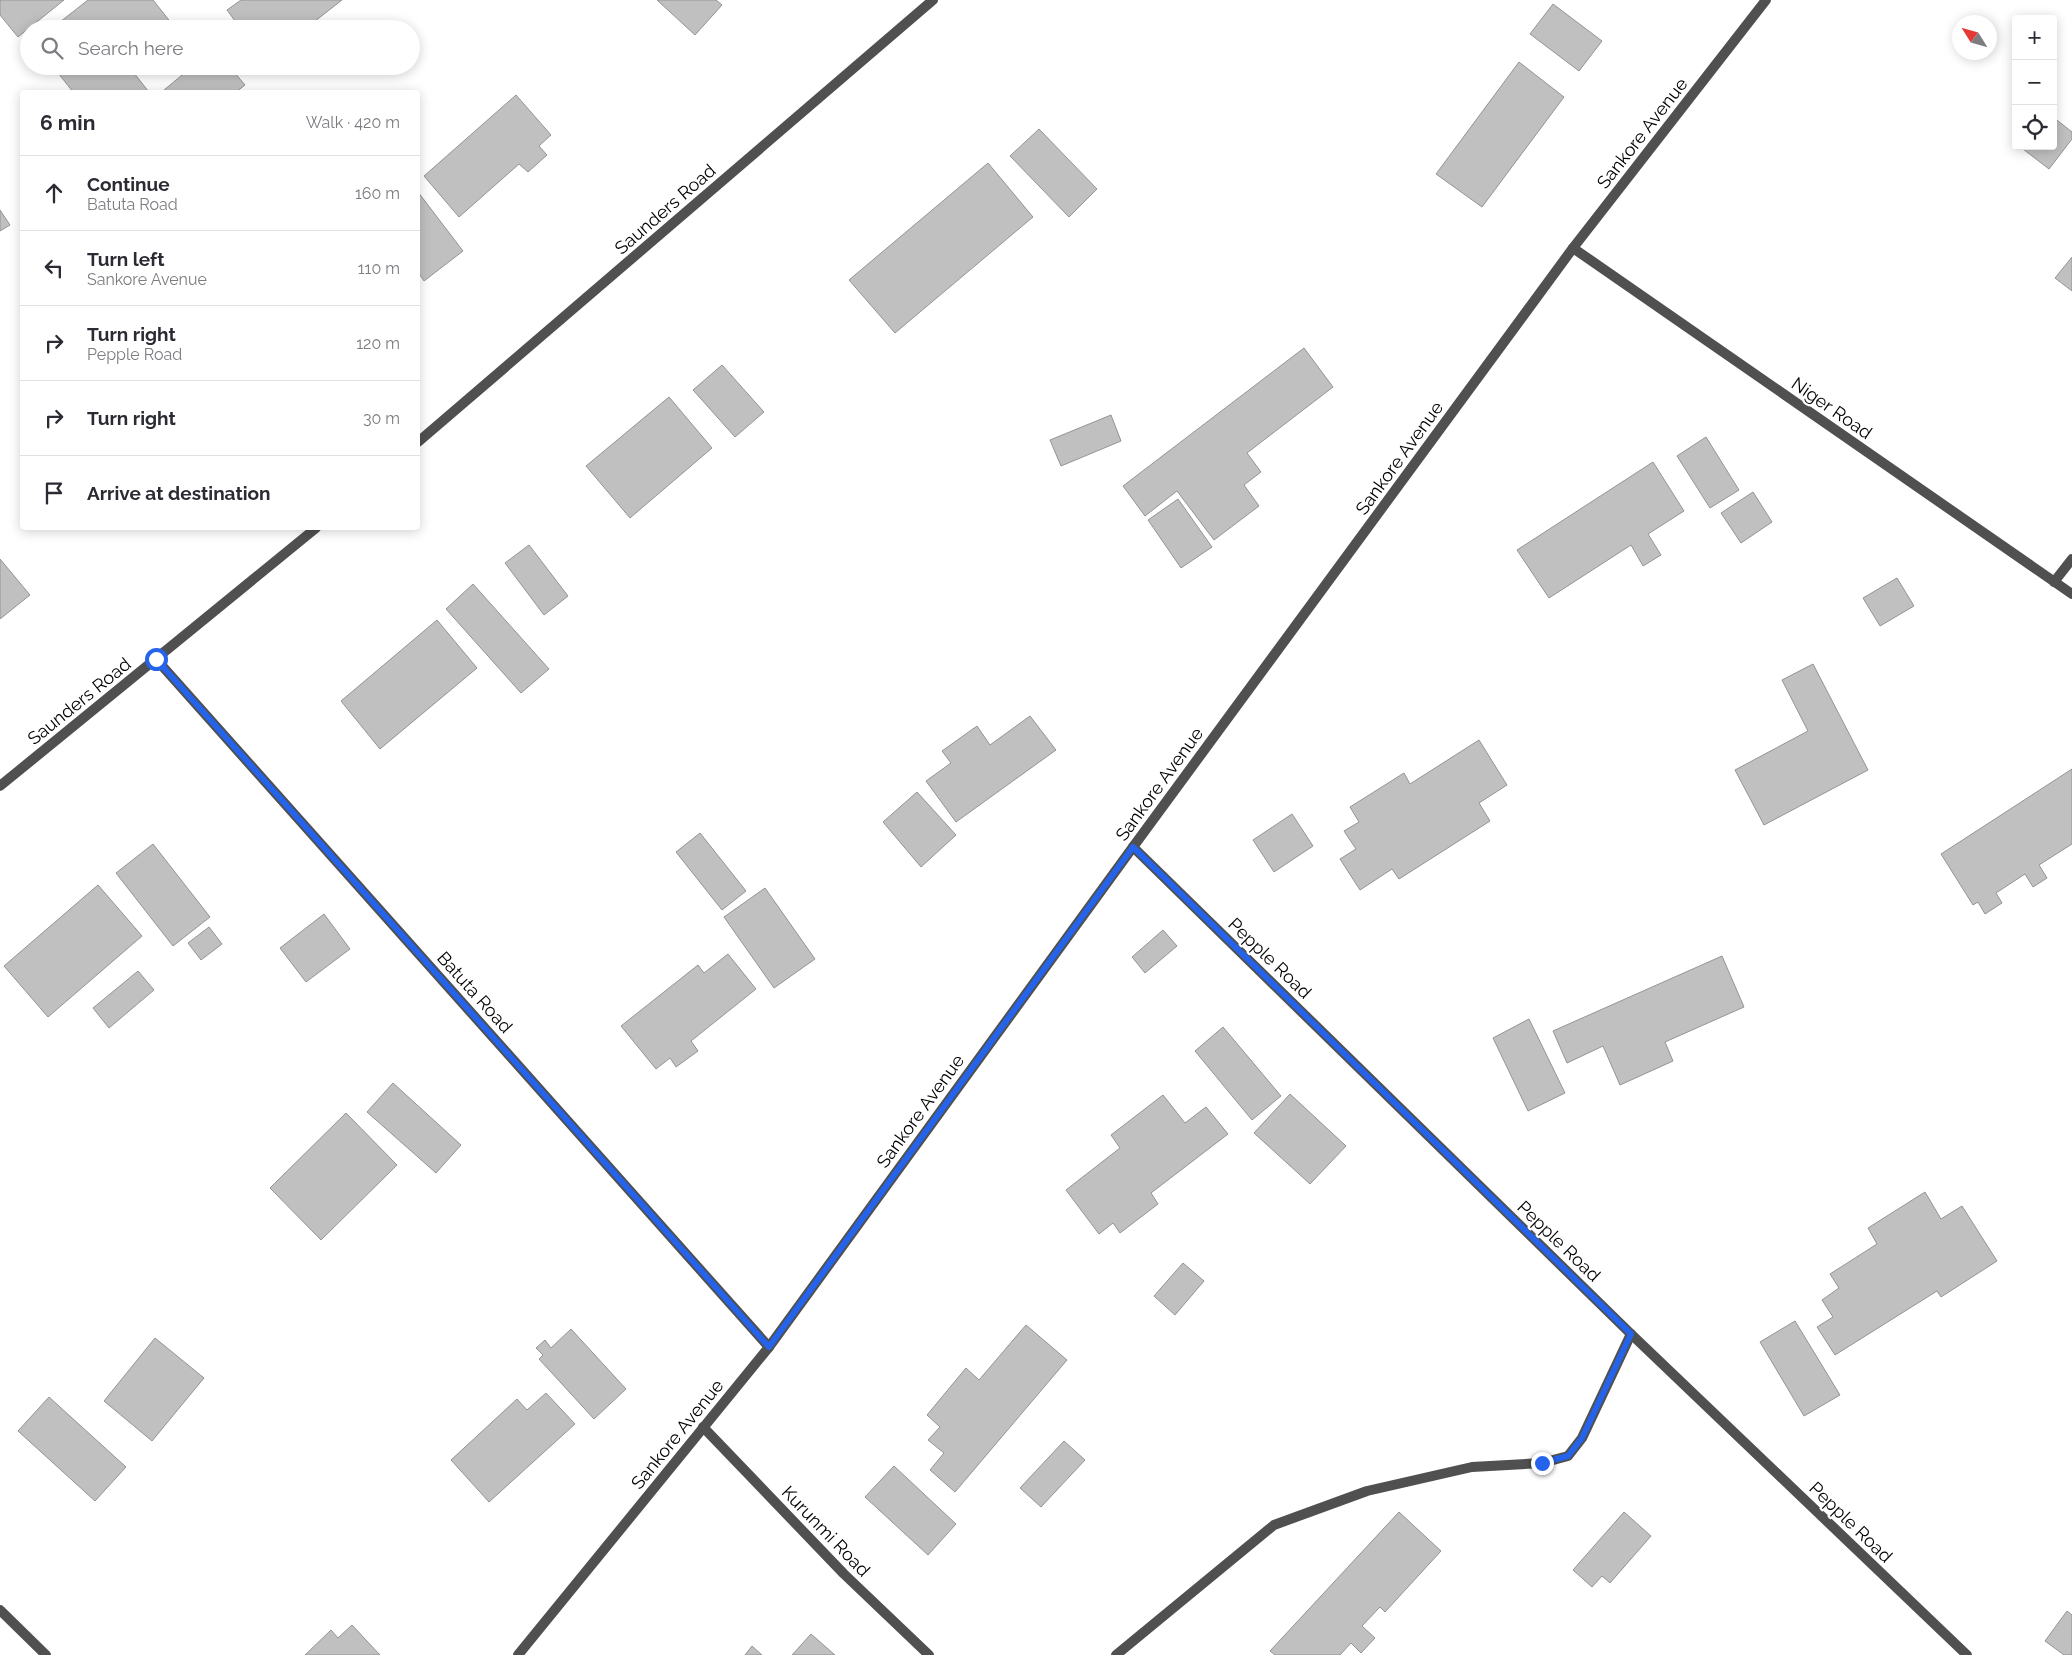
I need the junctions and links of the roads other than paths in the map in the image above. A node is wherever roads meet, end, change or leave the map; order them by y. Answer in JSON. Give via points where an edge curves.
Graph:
{"nodes":[{"id":1,"x":933,"y":0,"type":"edge"},
{"id":2,"x":1766,"y":0,"type":"edge"},
{"id":3,"x":1572,"y":248,"type":"junction"},
{"id":4,"x":420,"y":440,"type":"edge"},
{"id":5,"x":314,"y":530,"type":"edge"},
{"id":6,"x":2072,"y":559,"type":"edge"},
{"id":7,"x":2054,"y":582,"type":"junction"},
{"id":8,"x":2072,"y":594,"type":"edge"},
{"id":9,"x":156,"y":659,"type":"junction"},
{"id":10,"x":0,"y":786,"type":"edge"},
{"id":11,"x":1133,"y":847,"type":"junction"},
{"id":12,"x":1631,"y":1334,"type":"junction"},
{"id":13,"x":769,"y":1347,"type":"junction"},
{"id":14,"x":703,"y":1427,"type":"junction"},
{"id":15,"x":0,"y":1610,"type":"edge"},
{"id":16,"x":46,"y":1655,"type":"edge"},
{"id":17,"x":518,"y":1655,"type":"edge"},
{"id":18,"x":929,"y":1655,"type":"edge"},
{"id":19,"x":1116,"y":1655,"type":"edge"},
{"id":20,"x":1967,"y":1655,"type":"edge"}],
"edges":[{"from":1,"to":4,"type":"street","name":"Saunders Road"},
{"from":2,"to":3,"type":"street","name":"Sankore Avenue"},
{"from":3,"to":7,"type":"street","name":"Niger Road"},
{"from":3,"to":11,"type":"street","name":"Sankore Avenue"},
{"from":5,"to":9,"type":"street","name":"Saunders Road"},
{"from":6,"to":7,"type":"street"},
{"from":7,"to":8,"type":"street","name":"Niger Road"},
{"from":9,"to":10,"type":"street","name":"Saunders Road"},
{"from":9,"to":13,"type":"street","name":"Batuta Road"},
{"from":11,"to":12,"type":"street","name":"Pepple Road"},
{"from":11,"to":13,"type":"street","name":"Sankore Avenue"},
{"from":12,"to":19,"type":"street","via":[[1582,1438],[1568,1456],[1542,1463],[1472,1466],[1367,1490],[1274,1525]]},
{"from":12,"to":20,"type":"street","name":"Pepple Road"},
{"from":13,"to":14,"type":"street","name":"Sankore Avenue"},
{"from":14,"to":17,"type":"street","name":"Sankore Avenue"},
{"from":14,"to":18,"type":"street","name":"Kurunmi Road","via":[[844,1574]]},
{"from":15,"to":16,"type":"street"}]}
